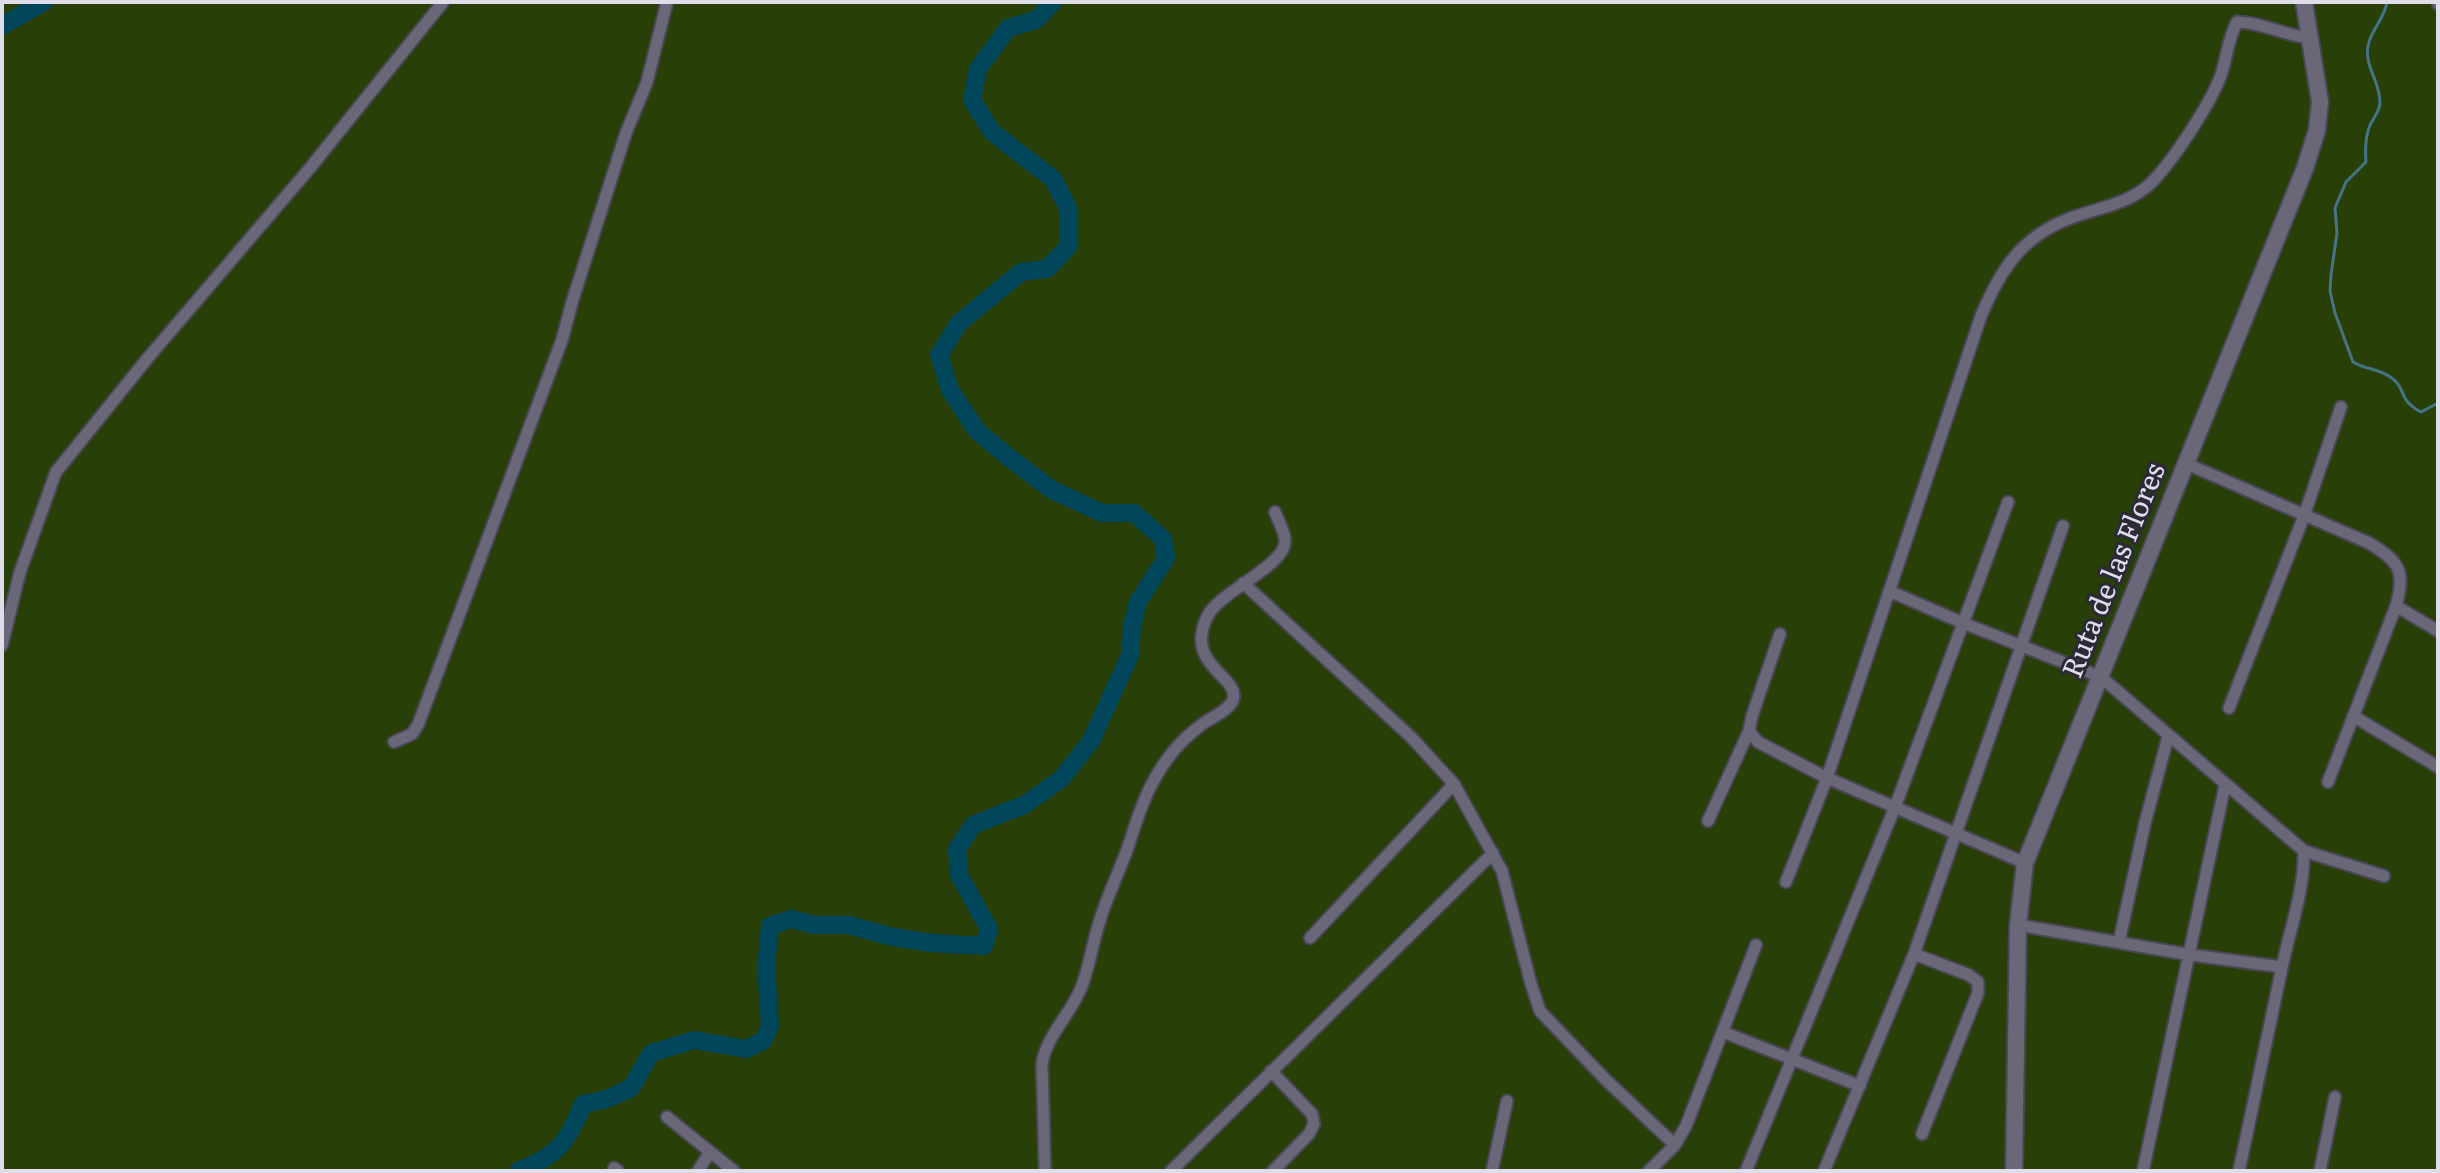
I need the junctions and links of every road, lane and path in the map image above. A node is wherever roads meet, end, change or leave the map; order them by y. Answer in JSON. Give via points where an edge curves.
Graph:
{"nodes":[{"id":1,"x":443,"y":2,"type":"edge"},
{"id":2,"x":667,"y":2,"type":"edge"},
{"id":3,"x":2304,"y":2,"type":"edge"},
{"id":4,"x":2310,"y":38,"type":"junction"},
{"id":5,"x":2341,"y":407,"type":"dead end"},
{"id":6,"x":2187,"y":464,"type":"junction"},
{"id":7,"x":2008,"y":502,"type":"dead end"},
{"id":8,"x":1275,"y":512,"type":"dead end"},
{"id":9,"x":2304,"y":516,"type":"junction"},
{"id":10,"x":2063,"y":526,"type":"dead end"},
{"id":11,"x":1243,"y":583,"type":"junction"},
{"id":12,"x":1889,"y":591,"type":"junction"},
{"id":13,"x":2396,"y":606,"type":"junction"},
{"id":14,"x":1963,"y":623,"type":"junction"},
{"id":15,"x":2438,"y":631,"type":"edge"},
{"id":16,"x":1780,"y":634,"type":"dead end"},
{"id":17,"x":2,"y":645,"type":"edge"},
{"id":18,"x":2021,"y":646,"type":"junction"},
{"id":19,"x":2101,"y":677,"type":"junction"},
{"id":20,"x":2229,"y":708,"type":"dead end"},
{"id":21,"x":2353,"y":716,"type":"junction"},
{"id":22,"x":1749,"y":731,"type":"junction"},
{"id":23,"x":2168,"y":737,"type":"junction"},
{"id":24,"x":394,"y":742,"type":"dead end"},
{"id":25,"x":2438,"y":767,"type":"edge"},
{"id":26,"x":1827,"y":778,"type":"junction"},
{"id":27,"x":2328,"y":782,"type":"dead end"},
{"id":28,"x":1454,"y":784,"type":"junction"},
{"id":29,"x":2225,"y":785,"type":"junction"},
{"id":30,"x":1895,"y":807,"type":"junction"},
{"id":31,"x":1708,"y":821,"type":"dead end"},
{"id":32,"x":1958,"y":834,"type":"junction"},
{"id":33,"x":2304,"y":851,"type":"junction"},
{"id":34,"x":1493,"y":853,"type":"junction"},
{"id":35,"x":2025,"y":863,"type":"junction"},
{"id":36,"x":2384,"y":876,"type":"dead end"},
{"id":37,"x":1786,"y":882,"type":"dead end"},
{"id":38,"x":2018,"y":925,"type":"junction"},
{"id":39,"x":1310,"y":938,"type":"dead end"},
{"id":40,"x":2119,"y":942,"type":"junction"},
{"id":41,"x":1756,"y":945,"type":"dead end"},
{"id":42,"x":1914,"y":954,"type":"junction"},
{"id":43,"x":2191,"y":955,"type":"junction"},
{"id":44,"x":2282,"y":967,"type":"junction"},
{"id":45,"x":1723,"y":1032,"type":"junction"},
{"id":46,"x":1792,"y":1059,"type":"junction"},
{"id":47,"x":1271,"y":1071,"type":"junction"},
{"id":48,"x":1860,"y":1086,"type":"junction"},
{"id":49,"x":2335,"y":1097,"type":"dead end"},
{"id":50,"x":1507,"y":1101,"type":"dead end"},
{"id":51,"x":667,"y":1117,"type":"dead end"},
{"id":52,"x":1922,"y":1134,"type":"dead end"},
{"id":53,"x":1675,"y":1145,"type":"junction"},
{"id":54,"x":710,"y":1152,"type":"junction"},
{"id":55,"x":698,"y":1171,"type":"edge"},
{"id":56,"x":734,"y":1171,"type":"edge"},
{"id":57,"x":1045,"y":1171,"type":"edge"},
{"id":58,"x":1171,"y":1171,"type":"edge"},
{"id":59,"x":1273,"y":1171,"type":"edge"},
{"id":60,"x":1492,"y":1171,"type":"edge"},
{"id":61,"x":1649,"y":1171,"type":"edge"},
{"id":62,"x":1746,"y":1171,"type":"edge"},
{"id":63,"x":1824,"y":1171,"type":"edge"},
{"id":64,"x":2014,"y":1171,"type":"edge"},
{"id":65,"x":2143,"y":1171,"type":"edge"},
{"id":66,"x":2239,"y":1171,"type":"edge"},
{"id":67,"x":2320,"y":1171,"type":"edge"}],
"edges":[{"from":1,"to":17,"type":"street","via":[[61,465],[20,572]]},
{"from":2,"to":24,"type":"street","via":[[647,82],[562,340],[418,725]]},
{"from":3,"to":4,"type":"main road","name":"Ruta de las Flores"},
{"from":4,"to":6,"type":"main road","name":"Ruta de las Flores","via":[[2320,102],[2317,130]]},
{"from":4,"to":12,"type":"street","via":[[2237,22],[2214,93],[2150,184],[2114,206],[2067,219],[2013,255],[1981,316]]},
{"from":5,"to":9,"type":"street"},
{"from":6,"to":9,"type":"street"},
{"from":6,"to":19,"type":"main road","name":"Ruta de las Flores"},
{"from":7,"to":14,"type":"street"},
{"from":8,"to":11,"type":"street","via":[[1285,546]]},
{"from":9,"to":13,"type":"street","via":[[2369,543],[2394,562],[2401,573]]},
{"from":9,"to":20,"type":"street"},
{"from":10,"to":18,"type":"street"},
{"from":11,"to":28,"type":"street","via":[[1411,737]]},
{"from":11,"to":57,"type":"street","via":[[1209,612],[1201,642],[1205,658],[1229,683],[1234,698],[1179,746],[1153,782],[1106,902],[1083,985],[1044,1049]]},
{"from":12,"to":14,"type":"street"},
{"from":12,"to":26,"type":"street"},
{"from":13,"to":15,"type":"street"},
{"from":13,"to":21,"type":"street"},
{"from":14,"to":18,"type":"street"},
{"from":14,"to":30,"type":"street"},
{"from":16,"to":22,"type":"street"},
{"from":18,"to":19,"type":"street"},
{"from":18,"to":32,"type":"street"},
{"from":19,"to":23,"type":"street"},
{"from":19,"to":35,"type":"main road","name":"Ruta de las Flores"},
{"from":21,"to":25,"type":"street"},
{"from":21,"to":27,"type":"street"},
{"from":22,"to":26,"type":"street","via":[[1758,742]]},
{"from":22,"to":31,"type":"street"},
{"from":23,"to":29,"type":"street"},
{"from":23,"to":40,"type":"street"},
{"from":26,"to":30,"type":"street"},
{"from":26,"to":37,"type":"street"},
{"from":28,"to":34,"type":"street"},
{"from":28,"to":39,"type":"street"},
{"from":29,"to":33,"type":"street"},
{"from":29,"to":43,"type":"street"},
{"from":30,"to":32,"type":"street"},
{"from":30,"to":46,"type":"street"},
{"from":32,"to":35,"type":"street"},
{"from":32,"to":42,"type":"street"},
{"from":33,"to":36,"type":"street"},
{"from":33,"to":44,"type":"street","via":[[2304,878]]},
{"from":34,"to":47,"type":"street"},
{"from":34,"to":53,"type":"street","via":[[1540,1011]]},
{"from":35,"to":38,"type":"main road","name":"Ruta de las Flores"},
{"from":38,"to":40,"type":"street"},
{"from":38,"to":64,"type":"main road","name":"Ruta de las Flores"},
{"from":40,"to":43,"type":"street"},
{"from":41,"to":45,"type":"street"},
{"from":42,"to":48,"type":"street"},
{"from":42,"to":52,"type":"street","via":[[1978,982]]},
{"from":43,"to":44,"type":"street"},
{"from":43,"to":65,"type":"street"},
{"from":44,"to":66,"type":"street"},
{"from":45,"to":46,"type":"street"},
{"from":45,"to":53,"type":"street"},
{"from":46,"to":48,"type":"street"},
{"from":46,"to":62,"type":"street"},
{"from":47,"to":58,"type":"street"},
{"from":47,"to":59,"type":"street","via":[[1312,1114],[1314,1124]]},
{"from":48,"to":63,"type":"street"},
{"from":49,"to":67,"type":"street"},
{"from":50,"to":60,"type":"street"},
{"from":51,"to":54,"type":"street"},
{"from":53,"to":61,"type":"street"},
{"from":54,"to":55,"type":"street"},
{"from":54,"to":56,"type":"street"}]}
